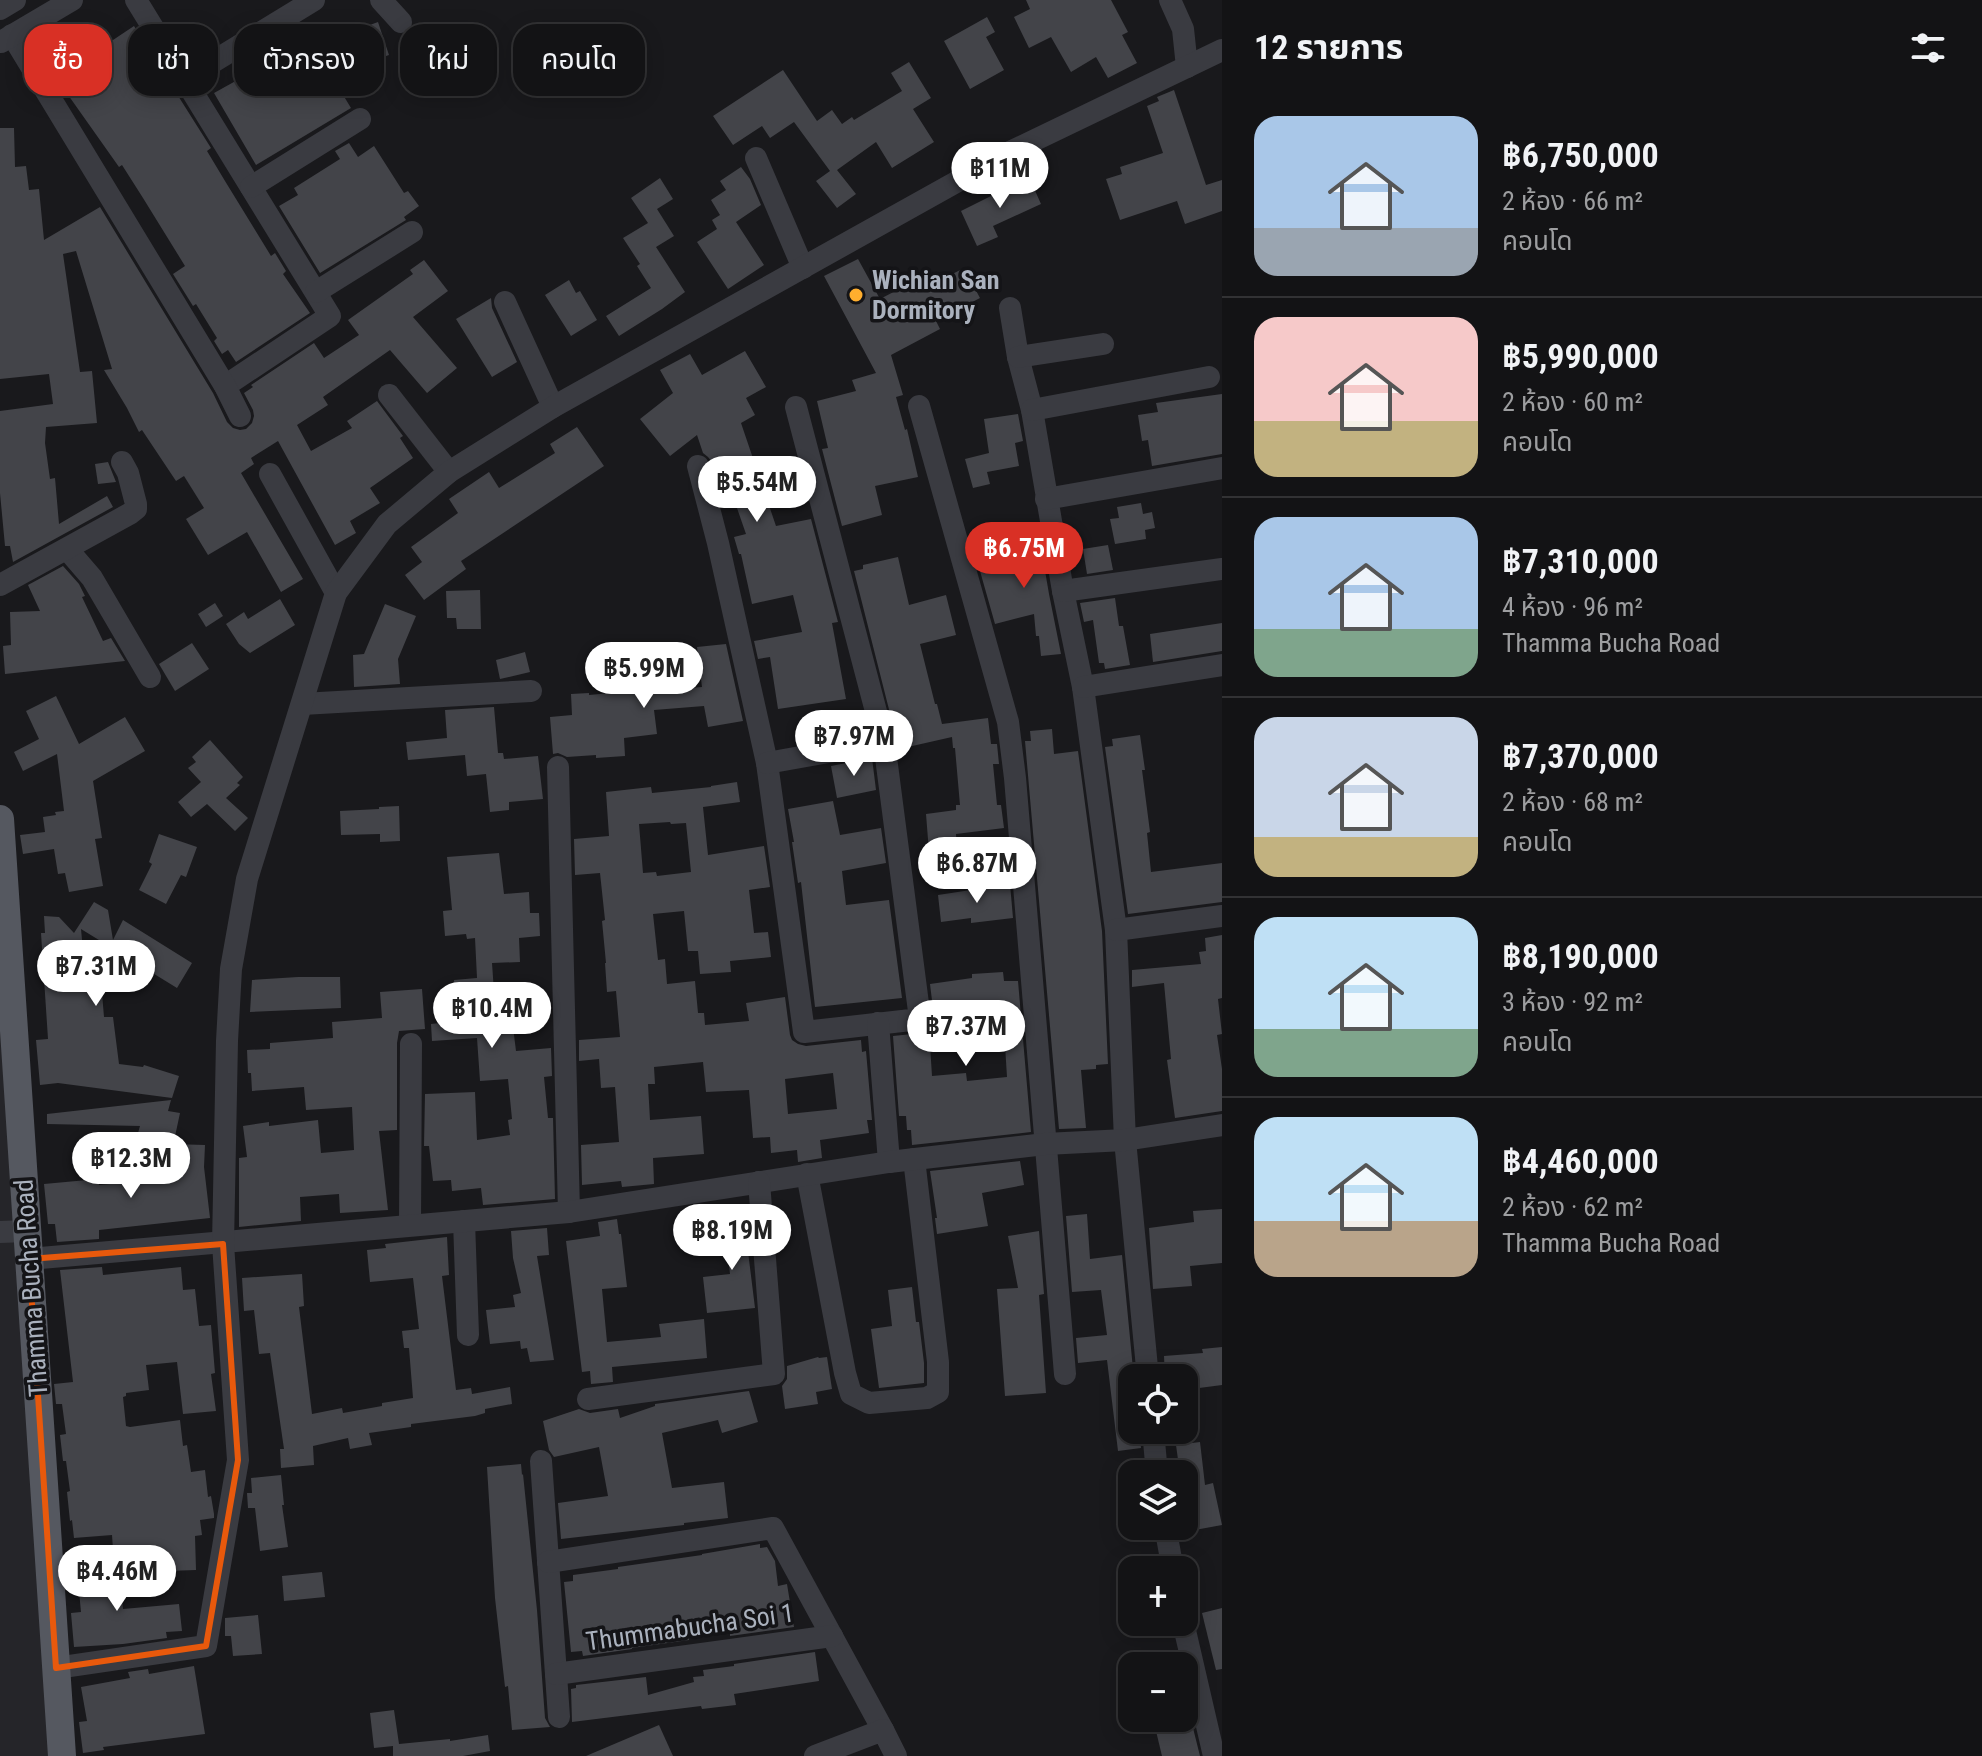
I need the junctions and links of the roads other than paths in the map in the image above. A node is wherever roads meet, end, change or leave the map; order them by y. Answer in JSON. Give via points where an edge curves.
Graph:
{"nodes":[{"id":1,"x":15,"y":0,"type":"edge"},
{"id":2,"x":72,"y":0,"type":"edge"},
{"id":3,"x":136,"y":0,"type":"edge"},
{"id":4,"x":314,"y":0,"type":"edge"},
{"id":5,"x":381,"y":0,"type":"edge"},
{"id":6,"x":1170,"y":0,"type":"edge"},
{"id":7,"x":0,"y":9,"type":"edge"},
{"id":8,"x":401,"y":22,"type":"dead end"},
{"id":9,"x":151,"y":24,"type":"edge"},
{"id":10,"x":6,"y":39,"type":"edge"},
{"id":11,"x":1222,"y":50,"type":"edge"},
{"id":12,"x":218,"y":59,"type":"edge"},
{"id":13,"x":1187,"y":67,"type":"junction"},
{"id":14,"x":195,"y":96,"type":"edge"},
{"id":15,"x":360,"y":119,"type":"dead end"},
{"id":16,"x":756,"y":158,"type":"dead end"},
{"id":17,"x":251,"y":187,"type":"junction"},
{"id":18,"x":412,"y":232,"type":"dead end"},
{"id":19,"x":803,"y":268,"type":"junction"},
{"id":20,"x":316,"y":292,"type":"junction"},
{"id":21,"x":505,"y":302,"type":"dead end"},
{"id":22,"x":1010,"y":308,"type":"dead end"},
{"id":23,"x":1103,"y":344,"type":"dead end"},
{"id":24,"x":1018,"y":357,"type":"junction"},
{"id":25,"x":1209,"y":377,"type":"dead end"},
{"id":26,"x":225,"y":386,"type":"junction"},
{"id":27,"x":389,"y":395,"type":"dead end"},
{"id":28,"x":919,"y":406,"type":"dead end"},
{"id":29,"x":553,"y":407,"type":"junction"},
{"id":30,"x":796,"y":407,"type":"dead end"},
{"id":31,"x":1032,"y":410,"type":"junction"},
{"id":32,"x":240,"y":416,"type":"dead end"},
{"id":33,"x":122,"y":462,"type":"dead end"},
{"id":34,"x":698,"y":466,"type":"dead end"},
{"id":35,"x":1222,"y":468,"type":"edge"},
{"id":36,"x":449,"y":472,"type":"junction"},
{"id":37,"x":270,"y":474,"type":"dead end"},
{"id":38,"x":1046,"y":499,"type":"junction"},
{"id":39,"x":67,"y":549,"type":"junction"},
{"id":40,"x":1222,"y":569,"type":"edge"},
{"id":41,"x":0,"y":585,"type":"edge"},
{"id":42,"x":1063,"y":591,"type":"junction"},
{"id":43,"x":336,"y":593,"type":"junction"},
{"id":44,"x":1222,"y":665,"type":"edge"},
{"id":45,"x":150,"y":677,"type":"dead end"},
{"id":46,"x":1083,"y":687,"type":"junction"},
{"id":47,"x":531,"y":691,"type":"dead end"},
{"id":48,"x":302,"y":704,"type":"junction"},
{"id":49,"x":884,"y":742,"type":"junction"},
{"id":50,"x":767,"y":763,"type":"junction"},
{"id":51,"x":558,"y":767,"type":"dead end"},
{"id":52,"x":0,"y":819,"type":"edge"},
{"id":53,"x":1222,"y":916,"type":"edge"},
{"id":54,"x":1116,"y":930,"type":"junction"},
{"id":55,"x":878,"y":1023,"type":"junction"},
{"id":56,"x":411,"y":1044,"type":"dead end"},
{"id":57,"x":1222,"y":1125,"type":"edge"},
{"id":58,"x":1125,"y":1140,"type":"junction"},
{"id":59,"x":1045,"y":1144,"type":"junction"},
{"id":60,"x":914,"y":1159,"type":"junction"},
{"id":61,"x":889,"y":1162,"type":"junction"},
{"id":62,"x":807,"y":1174,"type":"junction"},
{"id":63,"x":759,"y":1182,"type":"junction"},
{"id":64,"x":569,"y":1212,"type":"junction"},
{"id":65,"x":464,"y":1221,"type":"junction"},
{"id":66,"x":410,"y":1225,"type":"junction"},
{"id":67,"x":14,"y":1231,"type":"edge"},
{"id":68,"x":223,"y":1244,"type":"junction"},
{"id":69,"x":29,"y":1259,"type":"junction"},
{"id":70,"x":468,"y":1335,"type":"dead end"},
{"id":71,"x":1147,"y":1364,"type":"edge"},
{"id":72,"x":1065,"y":1374,"type":"dead end"},
{"id":73,"x":588,"y":1399,"type":"dead end"},
{"id":74,"x":541,"y":1461,"type":"dead end"},
{"id":75,"x":548,"y":1562,"type":"junction"},
{"id":76,"x":832,"y":1636,"type":"junction"},
{"id":77,"x":1186,"y":1636,"type":"edge"},
{"id":78,"x":56,"y":1668,"type":"junction"},
{"id":79,"x":556,"y":1674,"type":"junction"},
{"id":80,"x":559,"y":1717,"type":"dead end"},
{"id":81,"x":883,"y":1730,"type":"junction"},
{"id":82,"x":62,"y":1756,"type":"edge"},
{"id":83,"x":815,"y":1756,"type":"edge"},
{"id":84,"x":896,"y":1756,"type":"edge"},
{"id":85,"x":1214,"y":1756,"type":"edge"}],
"edges":[{"from":1,"to":7,"type":"street"},
{"from":2,"to":10,"type":"street"},
{"from":3,"to":9,"type":"street"},
{"from":4,"to":12,"type":"street"},
{"from":5,"to":8,"type":"street"},
{"from":6,"to":13,"type":"street","via":[[1183,29]]},
{"from":10,"to":26,"type":"street"},
{"from":11,"to":13,"type":"street"},
{"from":13,"to":19,"type":"street","via":[[1010,152]]},
{"from":14,"to":17,"type":"street"},
{"from":15,"to":17,"type":"street"},
{"from":16,"to":19,"type":"street"},
{"from":17,"to":20,"type":"street"},
{"from":18,"to":20,"type":"street"},
{"from":19,"to":29,"type":"street"},
{"from":20,"to":26,"type":"street","via":[[330,316]]},
{"from":21,"to":29,"type":"street"},
{"from":22,"to":24,"type":"street"},
{"from":23,"to":24,"type":"street"},
{"from":24,"to":31,"type":"street"},
{"from":25,"to":31,"type":"street"},
{"from":26,"to":32,"type":"street"},
{"from":27,"to":36,"type":"street"},
{"from":28,"to":59,"type":"street","via":[[1008,722]]},
{"from":29,"to":36,"type":"street"},
{"from":30,"to":49,"type":"street"},
{"from":31,"to":38,"type":"street"},
{"from":33,"to":39,"type":"street","via":[[136,509]]},
{"from":34,"to":50,"type":"street"},
{"from":35,"to":38,"type":"street"},
{"from":36,"to":43,"type":"street","via":[[387,524]]},
{"from":37,"to":43,"type":"street"},
{"from":38,"to":42,"type":"street"},
{"from":39,"to":41,"type":"street"},
{"from":39,"to":45,"type":"street","via":[[92,578]]},
{"from":40,"to":42,"type":"street"},
{"from":42,"to":46,"type":"street"},
{"from":43,"to":48,"type":"street"},
{"from":44,"to":46,"type":"street"},
{"from":46,"to":54,"type":"street"},
{"from":47,"to":48,"type":"street"},
{"from":48,"to":68,"type":"street","via":[[247,879],[231,969]]},
{"from":49,"to":50,"type":"street"},
{"from":49,"to":55,"type":"street","via":[[920,1019]]},
{"from":50,"to":55,"type":"street","via":[[804,1032]]},
{"from":51,"to":64,"type":"street"},
{"from":52,"to":67,"type":"main road","name":"Thamma Bucha Road"},
{"from":53,"to":54,"type":"street"},
{"from":54,"to":58,"type":"street"},
{"from":55,"to":61,"type":"street"},
{"from":56,"to":66,"type":"street"},
{"from":57,"to":58,"type":"street"},
{"from":58,"to":59,"type":"street"},
{"from":58,"to":71,"type":"street"},
{"from":59,"to":60,"type":"street"},
{"from":59,"to":72,"type":"street"},
{"from":60,"to":61,"type":"street"},
{"from":60,"to":62,"type":"street","via":[[938,1362],[938,1392],[927,1398],[869,1403],[851,1394]]},
{"from":61,"to":62,"type":"street"},
{"from":62,"to":63,"type":"street"},
{"from":63,"to":64,"type":"street"},
{"from":63,"to":73,"type":"street","via":[[774,1374]]},
{"from":64,"to":65,"type":"street"},
{"from":65,"to":66,"type":"street"},
{"from":65,"to":70,"type":"street"},
{"from":66,"to":68,"type":"street"},
{"from":67,"to":69,"type":"main road","name":"Thamma Bucha Road"},
{"from":68,"to":69,"type":"street"},
{"from":68,"to":78,"type":"street","via":[[238,1460],[206,1646]]},
{"from":69,"to":78,"type":"main road","name":"Thamma Bucha Road"},
{"from":74,"to":75,"type":"street","name":"Thummabucha Soi 1"},
{"from":75,"to":76,"type":"street","name":"Thummabucha Soi 1","via":[[773,1528]]},
{"from":75,"to":79,"type":"street","name":"Thummabucha Soi 1"},
{"from":76,"to":79,"type":"street","name":"Thummabucha Soi 1"},
{"from":76,"to":81,"type":"street","name":"Thummabucha Soi 1"},
{"from":77,"to":85,"type":"street"},
{"from":78,"to":82,"type":"main road","name":"Thamma Bucha Road"},
{"from":79,"to":80,"type":"street","name":"Thummabucha Soi 1"},
{"from":81,"to":83,"type":"street"},
{"from":81,"to":84,"type":"street","name":"Thummabucha Soi 1"}]}
